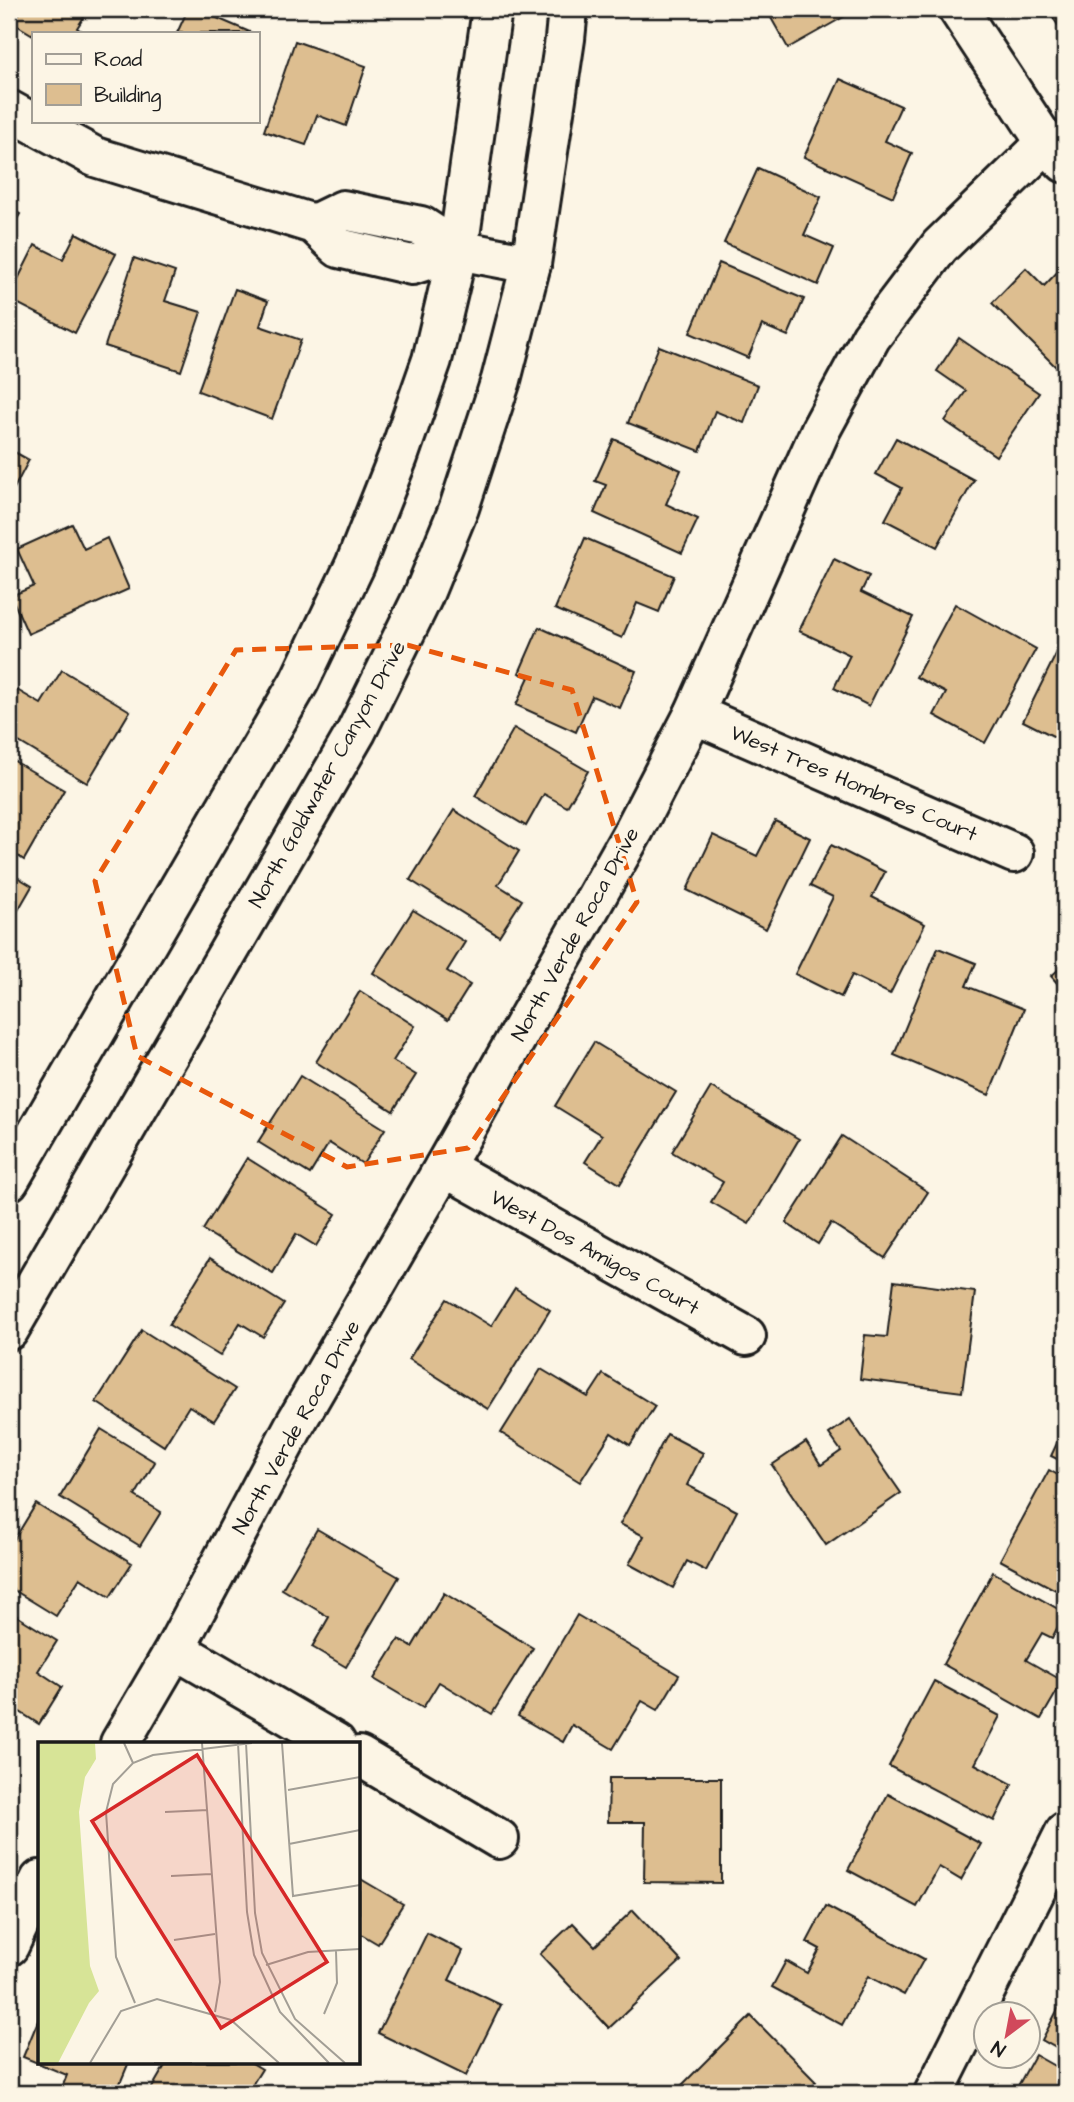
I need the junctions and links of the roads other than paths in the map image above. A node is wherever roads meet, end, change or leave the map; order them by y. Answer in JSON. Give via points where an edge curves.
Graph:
{"nodes":[{"id":1,"x":492,"y":9,"type":"edge"},
{"id":2,"x":568,"y":9,"type":"edge"},
{"id":3,"x":958,"y":9,"type":"edge"},
{"id":4,"x":9,"y":110,"type":"edge"},
{"id":5,"x":1056,"y":153,"type":"edge"},
{"id":6,"x":458,"y":250,"type":"junction"},
{"id":7,"x":531,"y":264,"type":"junction"},
{"id":8,"x":694,"y":714,"type":"junction"},
{"id":9,"x":1014,"y":853,"type":"dead end"},
{"id":10,"x":444,"y":1167,"type":"junction"},
{"id":11,"x":9,"y":1181,"type":"edge"},
{"id":12,"x":9,"y":1330,"type":"edge"},
{"id":13,"x":746,"y":1336,"type":"dead end"},
{"id":14,"x":175,"y":1649,"type":"junction"},
{"id":15,"x":121,"y":1742,"type":"edge"},
{"id":16,"x":334,"y":1742,"type":"edge"},
{"id":17,"x":360,"y":1757,"type":"edge"},
{"id":18,"x":1065,"y":1832,"type":"edge"},
{"id":19,"x":499,"y":1839,"type":"dead end"},
{"id":20,"x":38,"y":1884,"type":"edge"},
{"id":21,"x":9,"y":1946,"type":"edge"},
{"id":22,"x":934,"y":2093,"type":"edge"}],
"edges":[{"from":1,"to":6,"type":"street"},
{"from":2,"to":7,"type":"street","name":"North Goldwater Canyon Drive"},
{"from":3,"to":5,"type":"street"},
{"from":4,"to":6,"type":"street","via":[[94,157],[314,224],[339,248],[412,265]]},
{"from":5,"to":8,"type":"street","name":"North Verde Roca Drive","via":[[940,246],[871,337],[821,429]]},
{"from":6,"to":7,"type":"street"},
{"from":6,"to":11,"type":"street","via":[[432,360],[398,457],[355,565],[299,682]]},
{"from":7,"to":12,"type":"street","name":"North Goldwater Canyon Drive","via":[[501,380],[459,508],[423,596],[356,732]]},
{"from":8,"to":9,"type":"street","name":"West Tres Hombres Court"},
{"from":8,"to":10,"type":"street","name":"North Verde Roca Drive","via":[[634,830]]},
{"from":10,"to":13,"type":"street","name":"West Dos Amigos Court"},
{"from":10,"to":14,"type":"street","name":"North Verde Roca Drive","via":[[294,1426]]},
{"from":14,"to":15,"type":"street","name":"North Verde Roca Drive"},
{"from":14,"to":16,"type":"street"},
{"from":17,"to":19,"type":"street"},
{"from":18,"to":22,"type":"street"},
{"from":20,"to":21,"type":"street"}]}
